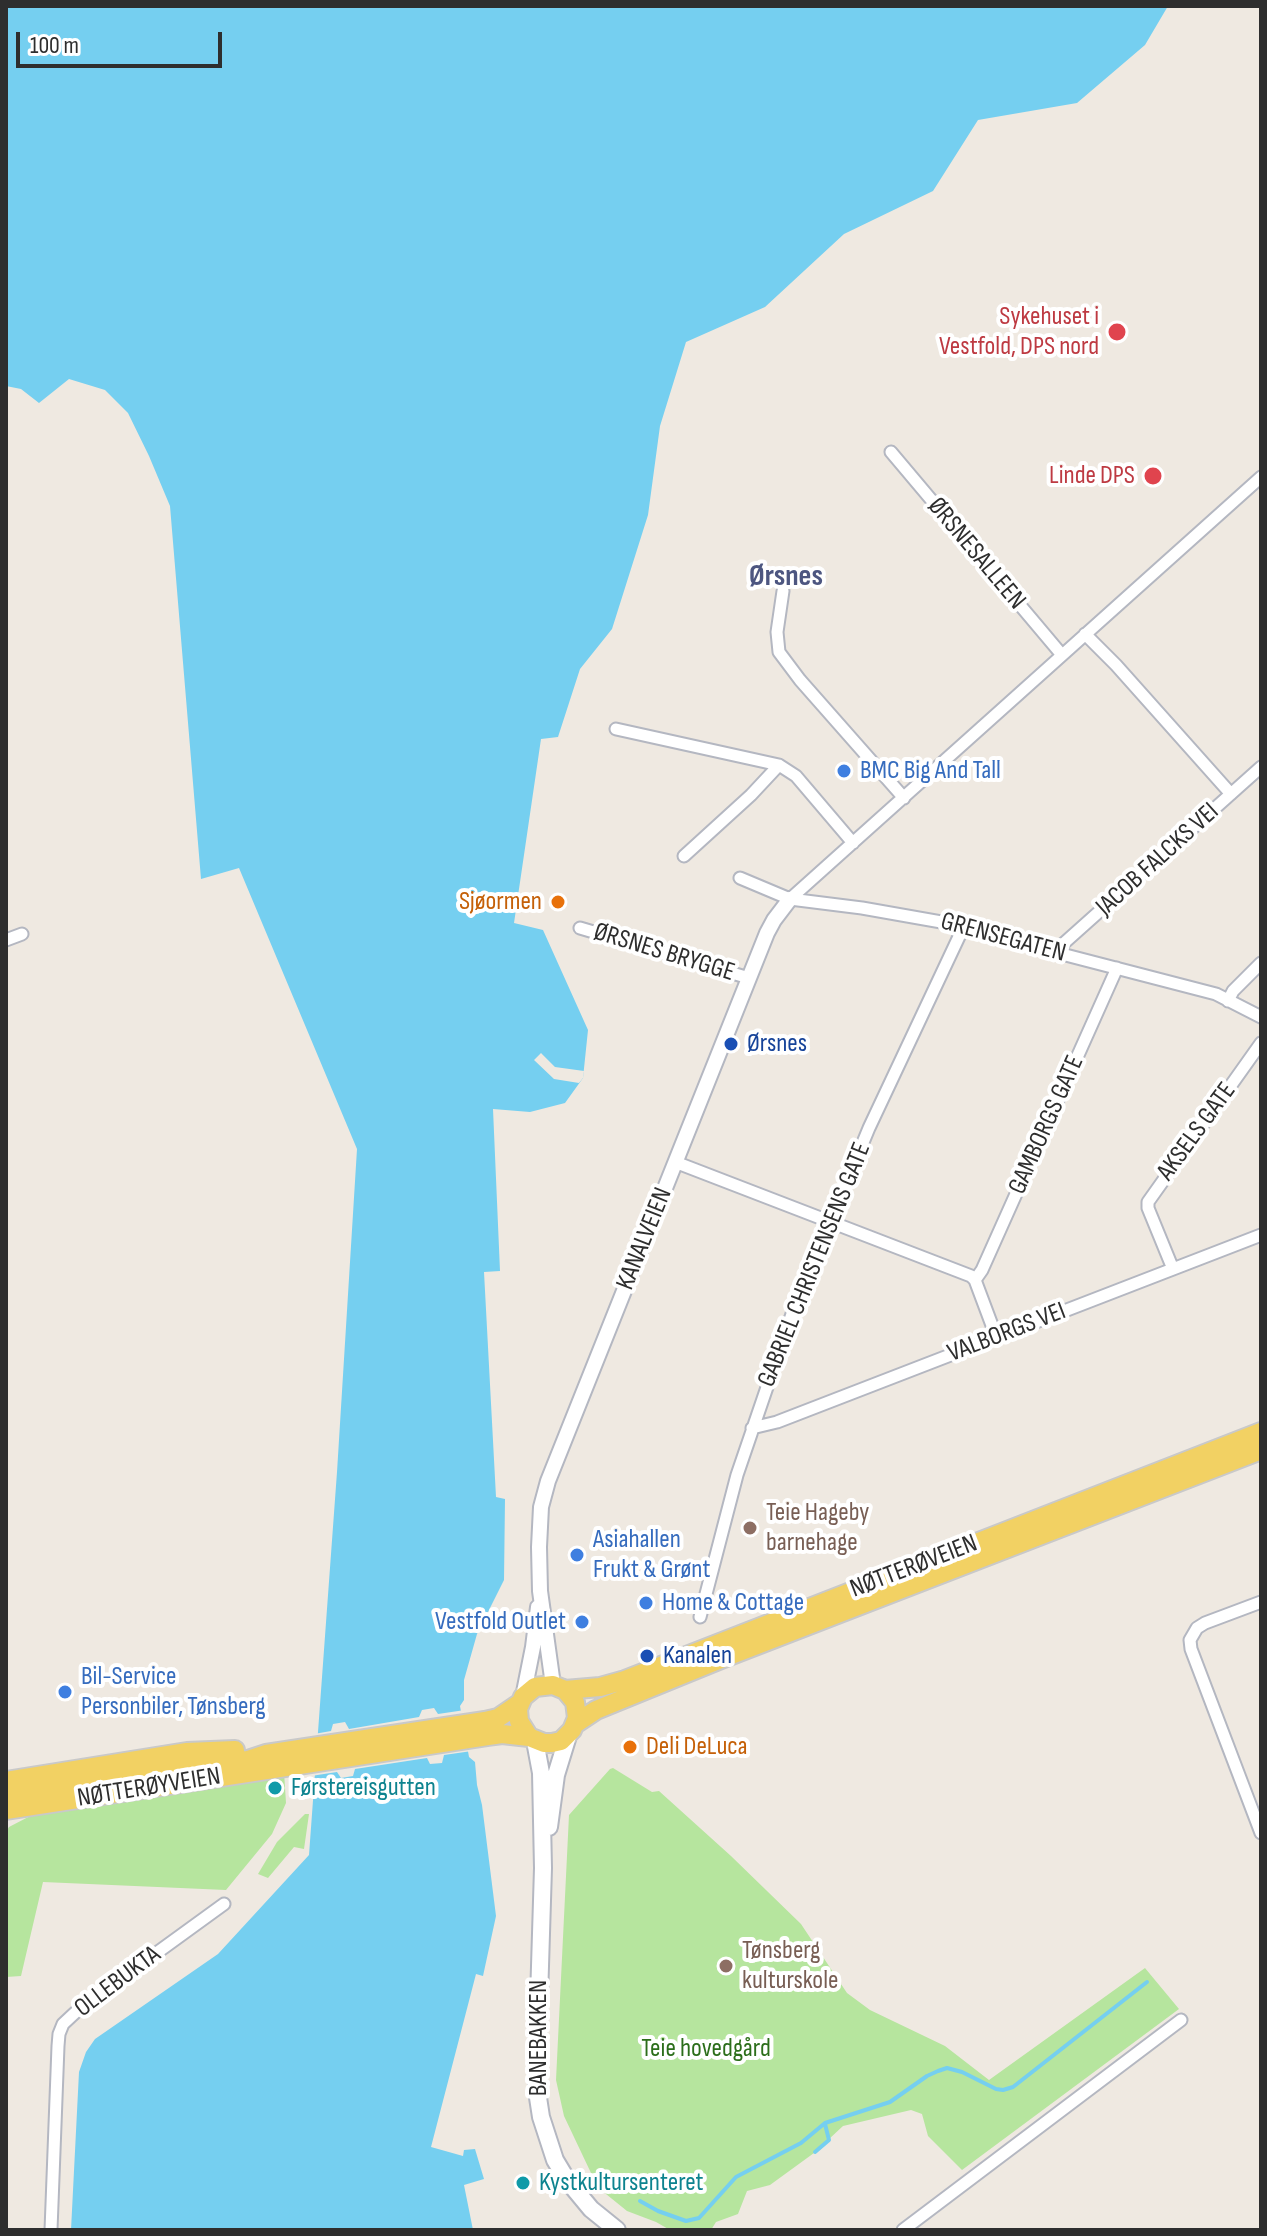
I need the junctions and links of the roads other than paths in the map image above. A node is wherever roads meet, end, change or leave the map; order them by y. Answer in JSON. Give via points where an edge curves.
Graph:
{"nodes":[{"id":1,"x":891,"y":452,"type":"dead end"},
{"id":2,"x":1261,"y":477,"type":"edge"},
{"id":3,"x":783,"y":591,"type":"dead end"},
{"id":4,"x":1085,"y":634,"type":"junction"},
{"id":5,"x":1062,"y":655,"type":"junction"},
{"id":6,"x":616,"y":729,"type":"dead end"},
{"id":7,"x":779,"y":765,"type":"junction"},
{"id":8,"x":1261,"y":767,"type":"edge"},
{"id":9,"x":1231,"y":794,"type":"junction"},
{"id":10,"x":904,"y":798,"type":"junction"},
{"id":11,"x":853,"y":843,"type":"junction"},
{"id":12,"x":684,"y":856,"type":"dead end"},
{"id":13,"x":740,"y":878,"type":"dead end"},
{"id":14,"x":790,"y":899,"type":"junction"},
{"id":15,"x":964,"y":926,"type":"junction"},
{"id":16,"x":580,"y":928,"type":"dead end"},
{"id":17,"x":22,"y":934,"type":"dead end"},
{"id":18,"x":6,"y":940,"type":"edge"},
{"id":19,"x":1054,"y":952,"type":"junction"},
{"id":20,"x":1261,"y":963,"type":"edge"},
{"id":21,"x":1117,"y":968,"type":"junction"},
{"id":22,"x":749,"y":978,"type":"junction"},
{"id":23,"x":1228,"y":1001,"type":"junction"},
{"id":24,"x":1261,"y":1017,"type":"edge"},
{"id":25,"x":1261,"y":1043,"type":"edge"},
{"id":26,"x":675,"y":1162,"type":"junction"},
{"id":27,"x":830,"y":1221,"type":"junction"},
{"id":28,"x":1261,"y":1235,"type":"edge"},
{"id":29,"x":1173,"y":1269,"type":"junction"},
{"id":30,"x":975,"y":1280,"type":"junction"},
{"id":31,"x":996,"y":1336,"type":"junction"},
{"id":32,"x":752,"y":1428,"type":"junction"},
{"id":33,"x":1261,"y":1432,"type":"edge"},
{"id":34,"x":1261,"y":1450,"type":"edge"},
{"id":35,"x":540,"y":1591,"type":"junction"},
{"id":36,"x":1261,"y":1602,"type":"edge"},
{"id":37,"x":700,"y":1617,"type":"dead end"},
{"id":38,"x":559,"y":1688,"type":"junction"},
{"id":39,"x":522,"y":1700,"type":"junction"},
{"id":40,"x":486,"y":1728,"type":"junction"},
{"id":41,"x":572,"y":1730,"type":"junction"},
{"id":42,"x":532,"y":1739,"type":"junction"},
{"id":43,"x":291,"y":1758,"type":"junction"},
{"id":44,"x":8,"y":1795,"type":"edge"},
{"id":45,"x":1261,"y":1833,"type":"edge"},
{"id":46,"x":543,"y":1868,"type":"junction"},
{"id":47,"x":224,"y":1904,"type":"dead end"},
{"id":48,"x":1181,"y":2020,"type":"dead end"},
{"id":49,"x":51,"y":2230,"type":"edge"},
{"id":50,"x":617,"y":2230,"type":"edge"},
{"id":51,"x":903,"y":2230,"type":"edge"}],
"edges":[{"from":1,"to":5,"type":"street","name":"ØRSNESALLEEN"},
{"from":2,"to":4,"type":"street"},
{"from":3,"to":10,"type":"street","via":[[779,652]]},
{"from":4,"to":5,"type":"street"},
{"from":4,"to":9,"type":"street"},
{"from":5,"to":10,"type":"street"},
{"from":6,"to":7,"type":"street"},
{"from":7,"to":11,"type":"street","via":[[796,776]]},
{"from":7,"to":12,"type":"street"},
{"from":8,"to":9,"type":"street","name":"JACOB FALCKS VEI"},
{"from":9,"to":19,"type":"street","name":"JACOB FALCKS VEI"},
{"from":10,"to":11,"type":"street"},
{"from":11,"to":14,"type":"street"},
{"from":13,"to":14,"type":"street","name":"GRENSEGATEN"},
{"from":14,"to":15,"type":"street","name":"GRENSEGATEN"},
{"from":14,"to":22,"type":"street","name":"KANALVEIEN","via":[[774,920]]},
{"from":15,"to":19,"type":"street","name":"GRENSEGATEN"},
{"from":15,"to":27,"type":"street","name":"GABRIEL CHRISTENSENS GATE"},
{"from":16,"to":22,"type":"street","name":"ØRSNES BRYGGE"},
{"from":17,"to":18,"type":"street"},
{"from":19,"to":21,"type":"street","name":"GRENSEGATEN"},
{"from":20,"to":23,"type":"street"},
{"from":21,"to":23,"type":"street","name":"GRENSEGATEN"},
{"from":21,"to":30,"type":"street","name":"GAMBORGS GATE"},
{"from":22,"to":26,"type":"street","name":"KANALVEIEN"},
{"from":23,"to":24,"type":"street","name":"GRENSEGATEN"},
{"from":25,"to":29,"type":"street","name":"AKSELS GATE","via":[[1148,1202]]},
{"from":26,"to":27,"type":"street"},
{"from":26,"to":35,"type":"street","name":"KANALVEIEN","via":[[548,1481],[539,1532]]},
{"from":27,"to":30,"type":"street"},
{"from":27,"to":32,"type":"street","name":"GABRIEL CHRISTENSENS GATE"},
{"from":28,"to":29,"type":"street","name":"VALBORGS VEI"},
{"from":29,"to":31,"type":"street","name":"VALBORGS VEI"},
{"from":30,"to":31,"type":"street"},
{"from":31,"to":32,"type":"street","name":"VALBORGS VEI"},
{"from":32,"to":37,"type":"street","name":"GABRIEL CHRISTENSENS GATE"},
{"from":33,"to":38,"type":"main road","name":"NØTTERØVEIEN","via":[[625,1680]]},
{"from":34,"to":41,"type":"main road","name":"NØTTERØVEIEN","via":[[651,1687],[596,1710]]},
{"from":35,"to":38,"type":"street","name":"KANALVEIEN"},
{"from":35,"to":39,"type":"street","name":"KANALVEIEN"},
{"from":36,"to":45,"type":"street","via":[[1205,1623],[1190,1640]]},
{"from":38,"to":39,"type":"main road","via":[[535,1687]]},
{"from":38,"to":41,"type":"main road","via":[[575,1702]]},
{"from":39,"to":40,"type":"main road"},
{"from":39,"to":42,"type":"main road","via":[[519,1721]]},
{"from":40,"to":42,"type":"main road"},
{"from":40,"to":43,"type":"main road"},
{"from":41,"to":42,"type":"main road","via":[[552,1743]]},
{"from":41,"to":46,"type":"main road","name":"BANEBAKKEN","via":[[556,1775]]},
{"from":42,"to":46,"type":"main road","name":"BANEBAKKEN","via":[[541,1773]]},
{"from":43,"to":44,"type":"main road","name":"NØTTERØYVEIEN"},
{"from":43,"to":44,"type":"main road","name":"NØTTERØYVEIEN","via":[[234,1750],[195,1752]]},
{"from":46,"to":50,"type":"main road","name":"BANEBAKKEN","via":[[537,2064],[541,2117],[567,2180]]},
{"from":47,"to":49,"type":"street","name":"OLLEBUKTA","via":[[63,2024]]},
{"from":48,"to":51,"type":"street"}]}
